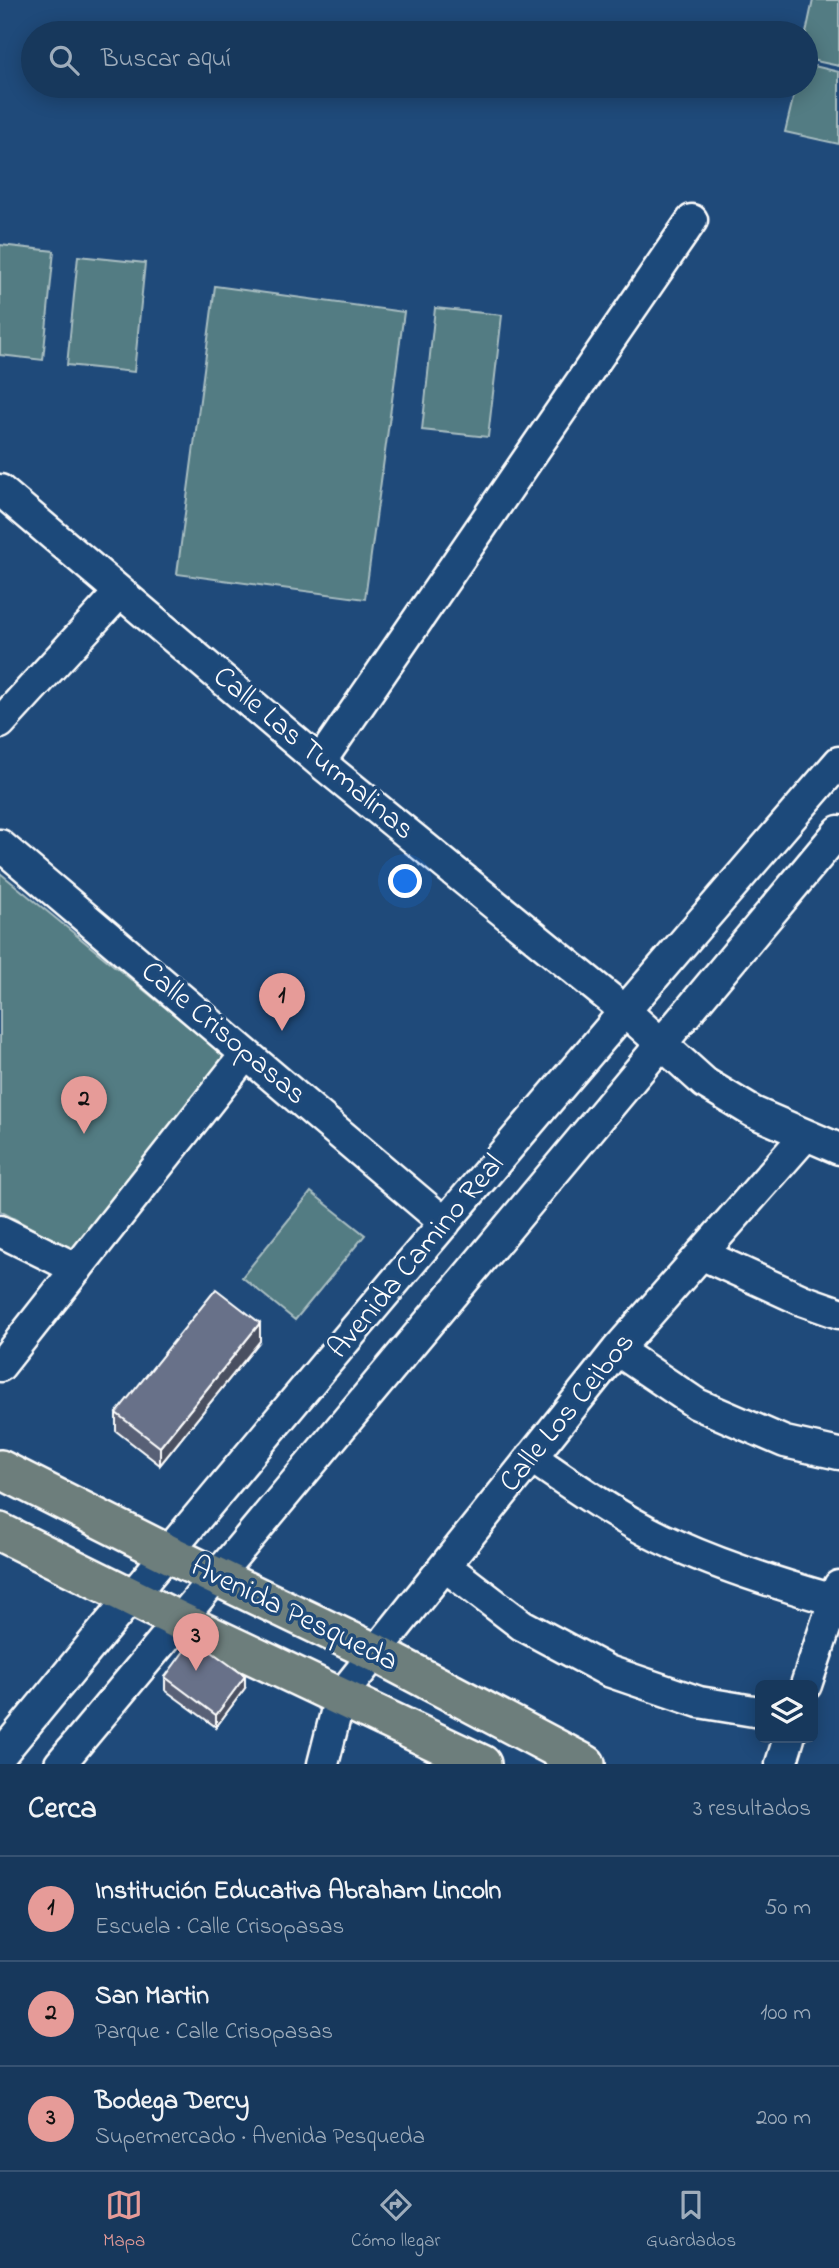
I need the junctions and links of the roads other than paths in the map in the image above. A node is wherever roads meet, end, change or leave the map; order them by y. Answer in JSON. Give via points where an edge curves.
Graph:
{"nodes":[{"id":1,"x":692,"y":220,"type":"dead end"},
{"id":2,"x":0,"y":491,"type":"edge"},
{"id":3,"x":120,"y":592,"type":"junction"},
{"id":4,"x":0,"y":723,"type":"edge"},
{"id":5,"x":320,"y":762,"type":"junction"},
{"id":6,"x":839,"y":762,"type":"edge"},
{"id":7,"x":839,"y":831,"type":"edge"},
{"id":8,"x":0,"y":845,"type":"edge"},
{"id":9,"x":624,"y":1010,"type":"junction"},
{"id":10,"x":660,"y":1042,"type":"junction"},
{"id":11,"x":246,"y":1054,"type":"junction"},
{"id":12,"x":805,"y":1136,"type":"junction"},
{"id":13,"x":839,"y":1149,"type":"edge"},
{"id":14,"x":445,"y":1223,"type":"junction"},
{"id":15,"x":0,"y":1231,"type":"edge"},
{"id":16,"x":701,"y":1254,"type":"junction"},
{"id":17,"x":77,"y":1269,"type":"junction"},
{"id":18,"x":839,"y":1313,"type":"edge"},
{"id":19,"x":617,"y":1350,"type":"junction"},
{"id":20,"x":0,"y":1366,"type":"edge"},
{"id":21,"x":839,"y":1454,"type":"edge"},
{"id":22,"x":531,"y":1457,"type":"junction"},
{"id":23,"x":0,"y":1469,"type":"edge"},
{"id":24,"x":0,"y":1532,"type":"edge"},
{"id":25,"x":167,"y":1553,"type":"junction"},
{"id":26,"x":445,"y":1566,"type":"junction"},
{"id":27,"x":218,"y":1577,"type":"junction"},
{"id":28,"x":837,"y":1593,"type":"edge"},
{"id":29,"x":131,"y":1597,"type":"junction"},
{"id":30,"x":180,"y":1621,"type":"junction"},
{"id":31,"x":376,"y":1653,"type":"junction"},
{"id":32,"x":808,"y":1680,"type":"edge"},
{"id":33,"x":340,"y":1697,"type":"junction"},
{"id":34,"x":755,"y":1711,"type":"edge"},
{"id":35,"x":787,"y":1743,"type":"edge"},
{"id":36,"x":0,"y":1756,"type":"edge"},
{"id":37,"x":60,"y":1764,"type":"edge"},
{"id":38,"x":323,"y":1764,"type":"edge"},
{"id":39,"x":482,"y":1764,"type":"edge"},
{"id":40,"x":586,"y":1764,"type":"edge"},
{"id":41,"x":781,"y":1764,"type":"edge"}],
"edges":[{"from":1,"to":5,"type":"street"},
{"from":2,"to":3,"type":"street","name":"Calle Las Turmalinas"},
{"from":3,"to":4,"type":"street"},
{"from":3,"to":5,"type":"street","name":"Calle Las Turmalinas"},
{"from":5,"to":9,"type":"street","name":"Calle Las Turmalinas"},
{"from":6,"to":9,"type":"street","name":"Avenida Camino Real"},
{"from":7,"to":10,"type":"street","name":"Avenida Camino Real"},
{"from":8,"to":11,"type":"street","name":"Calle Crisopasas"},
{"from":9,"to":10,"type":"street","name":"Calle Las Turmalinas"},
{"from":9,"to":14,"type":"street","name":"Avenida Camino Real"},
{"from":10,"to":12,"type":"street","name":"Calle Las Turmalinas","via":[[705,1083]]},
{"from":10,"to":27,"type":"street","name":"Avenida Camino Real"},
{"from":11,"to":14,"type":"street","name":"Calle Crisopasas"},
{"from":11,"to":17,"type":"street"},
{"from":12,"to":13,"type":"street","name":"Calle Las Turmalinas"},
{"from":12,"to":16,"type":"street","name":"Calle Los Ceibos"},
{"from":14,"to":25,"type":"street","name":"Avenida Camino Real"},
{"from":15,"to":17,"type":"street"},
{"from":16,"to":18,"type":"street"},
{"from":16,"to":19,"type":"street","name":"Calle Los Ceibos"},
{"from":17,"to":20,"type":"street"},
{"from":19,"to":21,"type":"street","via":[[697,1405],[786,1442]]},
{"from":19,"to":22,"type":"street","name":"Calle Los Ceibos"},
{"from":22,"to":26,"type":"street","name":"Calle Los Ceibos"},
{"from":22,"to":28,"type":"street","via":[[601,1505],[675,1545],[753,1577]]},
{"from":23,"to":25,"type":"main road","name":"Avenida Pesqueda"},
{"from":24,"to":29,"type":"main road","name":"Avenida Pesqueda"},
{"from":25,"to":27,"type":"main road","name":"Avenida Pesqueda"},
{"from":25,"to":29,"type":"street","name":"Avenida Camino Real"},
{"from":26,"to":31,"type":"street","name":"Calle Los Ceibos"},
{"from":26,"to":34,"type":"street","via":[[522,1625],[608,1671],[699,1702]]},
{"from":27,"to":30,"type":"street","name":"Avenida Camino Real"},
{"from":27,"to":31,"type":"main road","name":"Avenida Pesqueda"},
{"from":28,"to":32,"type":"street"},
{"from":29,"to":30,"type":"main road","name":"Avenida Pesqueda"},
{"from":29,"to":36,"type":"street","name":"Avenida Camino Real"},
{"from":30,"to":33,"type":"main road","name":"Avenida Pesqueda"},
{"from":30,"to":37,"type":"street","name":"Avenida Camino Real"},
{"from":31,"to":33,"type":"street","name":"Calle Los Ceibos"},
{"from":31,"to":40,"type":"main road","name":"Avenida Pesqueda"},
{"from":33,"to":38,"type":"street"},
{"from":33,"to":39,"type":"main road","name":"Avenida Pesqueda"},
{"from":35,"to":41,"type":"street"}]}
